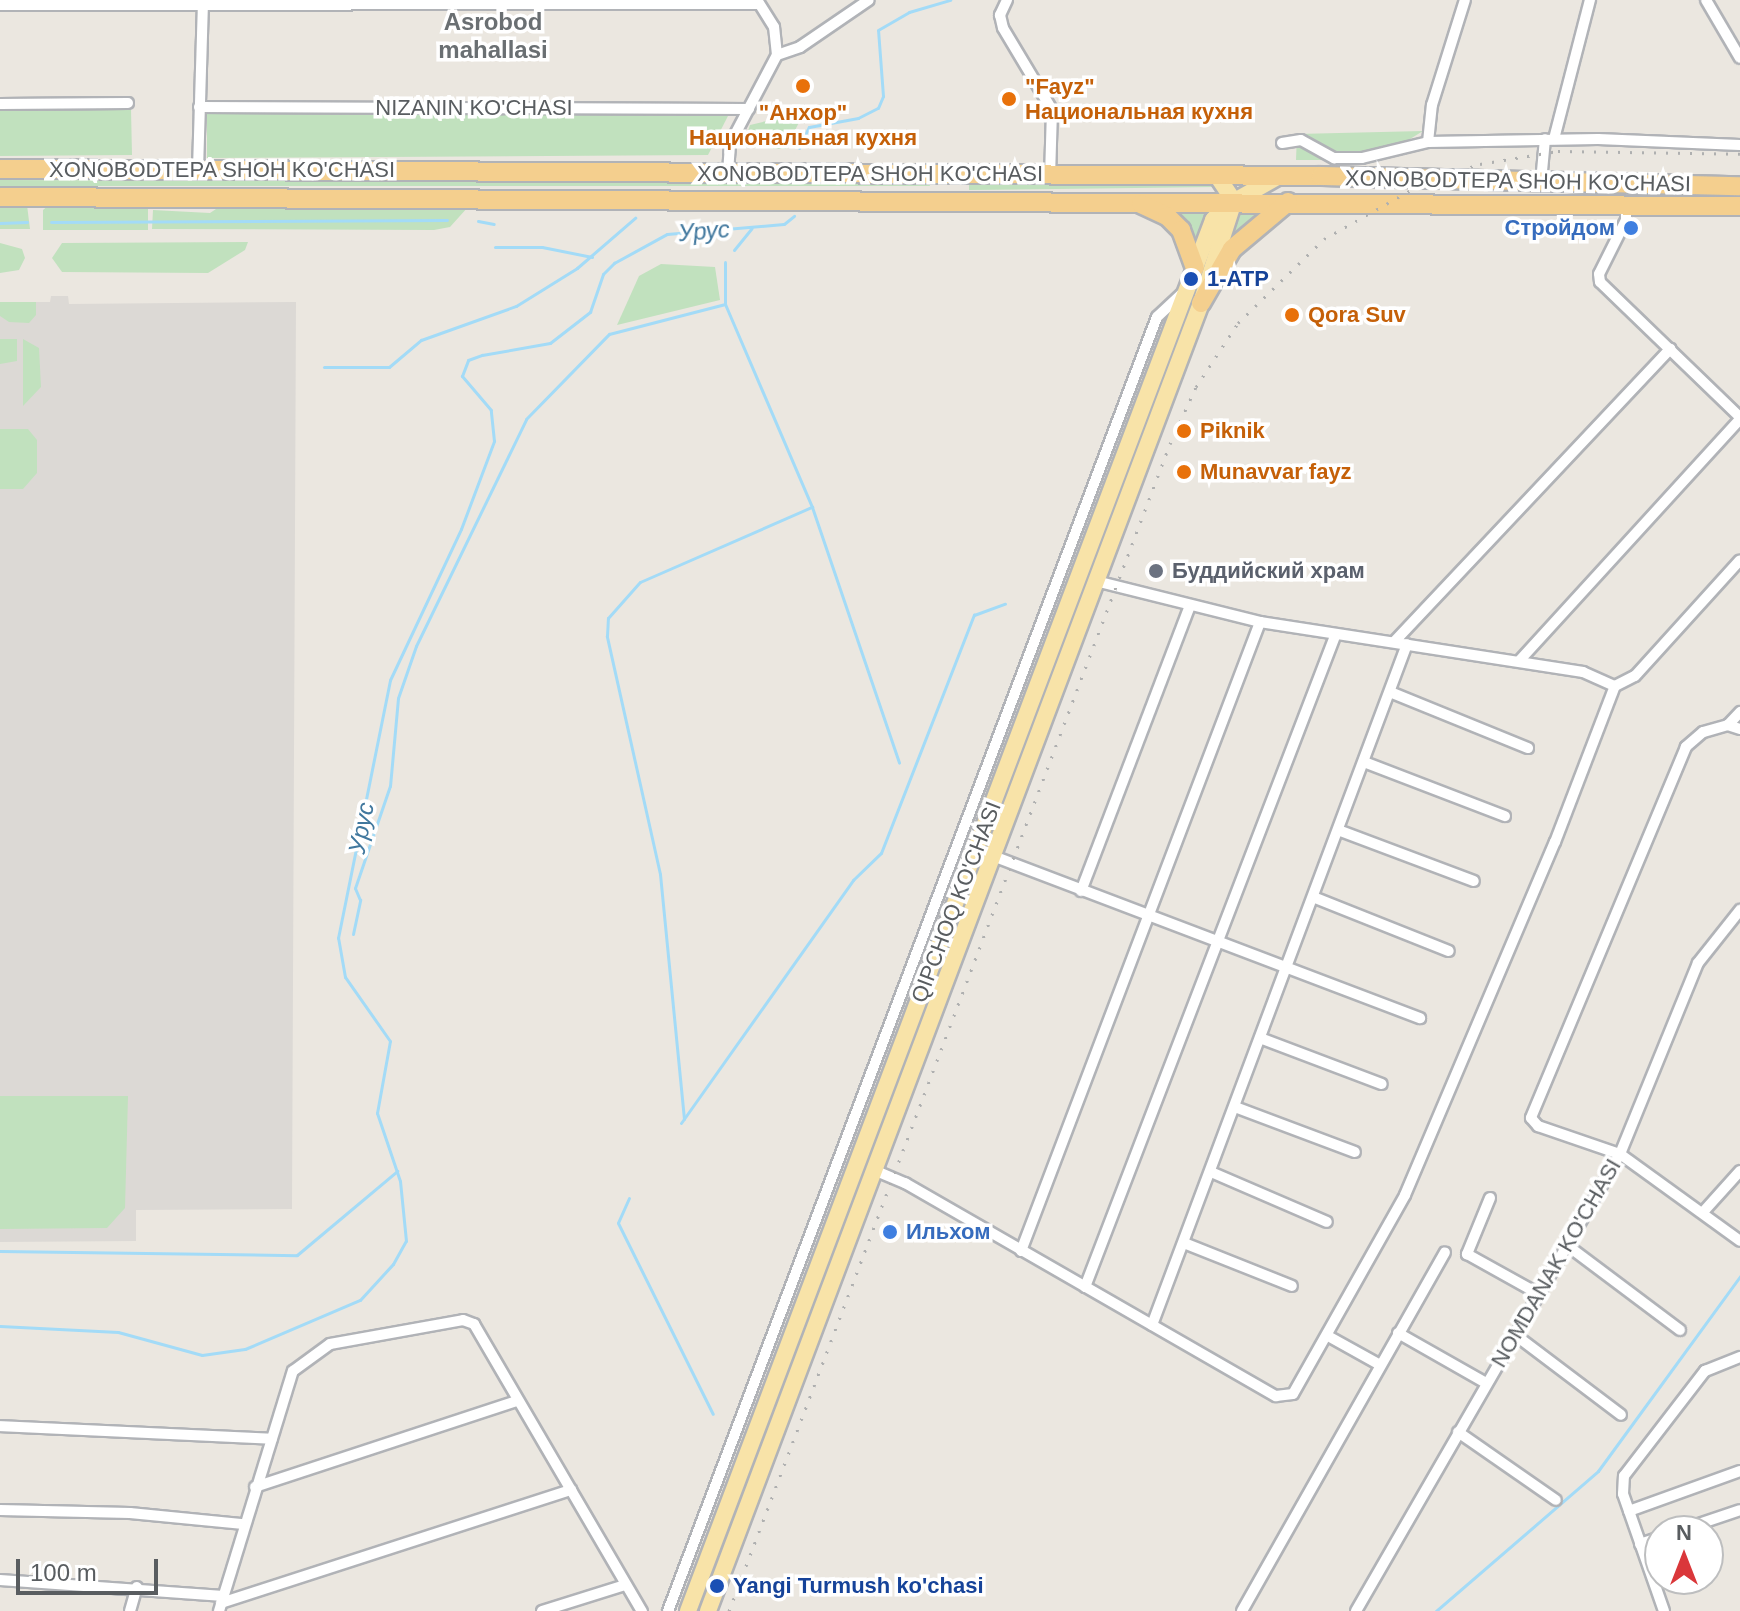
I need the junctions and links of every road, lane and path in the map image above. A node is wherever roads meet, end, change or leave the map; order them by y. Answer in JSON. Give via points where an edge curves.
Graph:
{"nodes":[{"id":1,"x":869,"y":0,"type":"edge"},
{"id":2,"x":1007,"y":0,"type":"edge"},
{"id":3,"x":1465,"y":0,"type":"edge"},
{"id":4,"x":1590,"y":0,"type":"edge"},
{"id":5,"x":1706,"y":0,"type":"edge"},
{"id":6,"x":55,"y":2,"type":"edge"},
{"id":7,"x":153,"y":2,"type":"edge"},
{"id":8,"x":758,"y":2,"type":"edge"},
{"id":9,"x":203,"y":4,"type":"junction"},
{"id":10,"x":0,"y":5,"type":"edge"},
{"id":11,"x":777,"y":55,"type":"junction"},
{"id":12,"x":1740,"y":58,"type":"edge"},
{"id":13,"x":128,"y":103,"type":"dead end"},
{"id":14,"x":0,"y":104,"type":"edge"},
{"id":15,"x":199,"y":107,"type":"junction"},
{"id":16,"x":749,"y":109,"type":"junction"},
{"id":17,"x":1549,"y":139,"type":"junction"},
{"id":18,"x":1428,"y":142,"type":"junction"},
{"id":19,"x":1282,"y":143,"type":"dead end"},
{"id":20,"x":1740,"y":145,"type":"edge"},
{"id":21,"x":0,"y":169,"type":"edge"},
{"id":22,"x":198,"y":170,"type":"junction"},
{"id":23,"x":728,"y":173,"type":"junction"},
{"id":24,"x":938,"y":175,"type":"junction"},
{"id":25,"x":1050,"y":176,"type":"junction"},
{"id":26,"x":1217,"y":176,"type":"junction"},
{"id":27,"x":1279,"y":176,"type":"junction"},
{"id":28,"x":1541,"y":182,"type":"junction"},
{"id":29,"x":1740,"y":186,"type":"edge"},
{"id":30,"x":0,"y":197,"type":"edge"},
{"id":31,"x":937,"y":201,"type":"junction"},
{"id":32,"x":1131,"y":201,"type":"junction"},
{"id":33,"x":1234,"y":201,"type":"junction"},
{"id":34,"x":1283,"y":202,"type":"junction"},
{"id":35,"x":1626,"y":205,"type":"junction"},
{"id":36,"x":1740,"y":206,"type":"edge"},
{"id":37,"x":1195,"y":268,"type":"junction"},
{"id":38,"x":1186,"y":290,"type":"junction"},
{"id":39,"x":1201,"y":303,"type":"junction"},
{"id":40,"x":1670,"y":349,"type":"junction"},
{"id":41,"x":1740,"y":418,"type":"edge"},
{"id":42,"x":1085,"y":557,"type":"junction"},
{"id":43,"x":1740,"y":560,"type":"edge"},
{"id":44,"x":1103,"y":563,"type":"junction"},
{"id":45,"x":1096,"y":581,"type":"junction"},
{"id":46,"x":1190,"y":606,"type":"junction"},
{"id":47,"x":1260,"y":622,"type":"junction"},
{"id":48,"x":1335,"y":636,"type":"junction"},
{"id":49,"x":1394,"y":642,"type":"junction"},
{"id":50,"x":1407,"y":644,"type":"junction"},
{"id":51,"x":1520,"y":660,"type":"junction"},
{"id":52,"x":1615,"y":686,"type":"junction"},
{"id":53,"x":1390,"y":692,"type":"junction"},
{"id":54,"x":1740,"y":712,"type":"edge"},
{"id":55,"x":1728,"y":725,"type":"junction"},
{"id":56,"x":1740,"y":729,"type":"edge"},
{"id":57,"x":1528,"y":748,"type":"dead end"},
{"id":58,"x":1364,"y":762,"type":"junction"},
{"id":59,"x":1505,"y":816,"type":"dead end"},
{"id":60,"x":1338,"y":830,"type":"junction"},
{"id":61,"x":993,"y":856,"type":"junction"},
{"id":62,"x":1474,"y":881,"type":"dead end"},
{"id":63,"x":1081,"y":891,"type":"junction"},
{"id":64,"x":1313,"y":897,"type":"junction"},
{"id":65,"x":1740,"y":910,"type":"edge"},
{"id":66,"x":1148,"y":918,"type":"junction"},
{"id":67,"x":1217,"y":942,"type":"junction"},
{"id":68,"x":1449,"y":951,"type":"dead end"},
{"id":69,"x":1286,"y":968,"type":"junction"},
{"id":70,"x":1420,"y":1018,"type":"dead end"},
{"id":71,"x":1260,"y":1038,"type":"junction"},
{"id":72,"x":1382,"y":1084,"type":"dead end"},
{"id":73,"x":1235,"y":1107,"type":"junction"},
{"id":74,"x":1355,"y":1152,"type":"dead end"},
{"id":75,"x":1620,"y":1154,"type":"junction"},
{"id":76,"x":874,"y":1170,"type":"junction"},
{"id":77,"x":1740,"y":1171,"type":"edge"},
{"id":78,"x":1211,"y":1172,"type":"junction"},
{"id":79,"x":1490,"y":1198,"type":"dead end"},
{"id":80,"x":1704,"y":1211,"type":"junction"},
{"id":81,"x":1327,"y":1222,"type":"dead end"},
{"id":82,"x":1740,"y":1241,"type":"edge"},
{"id":83,"x":1184,"y":1243,"type":"junction"},
{"id":84,"x":1568,"y":1246,"type":"junction"},
{"id":85,"x":1021,"y":1251,"type":"junction"},
{"id":86,"x":1445,"y":1252,"type":"dead end"},
{"id":87,"x":1292,"y":1286,"type":"dead end"},
{"id":88,"x":1085,"y":1287,"type":"junction"},
{"id":89,"x":1537,"y":1293,"type":"junction"},
{"id":90,"x":1152,"y":1325,"type":"junction"},
{"id":91,"x":1680,"y":1330,"type":"dead end"},
{"id":92,"x":1398,"y":1333,"type":"junction"},
{"id":93,"x":1514,"y":1334,"type":"junction"},
{"id":94,"x":1328,"y":1336,"type":"junction"},
{"id":95,"x":1740,"y":1357,"type":"edge"},
{"id":96,"x":1380,"y":1365,"type":"junction"},
{"id":97,"x":1486,"y":1383,"type":"junction"},
{"id":98,"x":517,"y":1401,"type":"junction"},
{"id":99,"x":1621,"y":1415,"type":"dead end"},
{"id":100,"x":0,"y":1426,"type":"edge"},
{"id":101,"x":1458,"y":1432,"type":"junction"},
{"id":102,"x":272,"y":1439,"type":"junction"},
{"id":103,"x":1740,"y":1471,"type":"edge"},
{"id":104,"x":255,"y":1487,"type":"junction"},
{"id":105,"x":571,"y":1490,"type":"junction"},
{"id":106,"x":1556,"y":1500,"type":"dead end"},
{"id":107,"x":0,"y":1510,"type":"edge"},
{"id":108,"x":1629,"y":1511,"type":"junction"},
{"id":109,"x":243,"y":1524,"type":"junction"},
{"id":110,"x":1644,"y":1543,"type":"edge"},
{"id":111,"x":1640,"y":1544,"type":"junction"},
{"id":112,"x":0,"y":1580,"type":"edge"},
{"id":113,"x":625,"y":1585,"type":"junction"},
{"id":114,"x":137,"y":1587,"type":"junction"},
{"id":115,"x":221,"y":1603,"type":"edge"},
{"id":116,"x":710,"y":1610,"type":"edge"},
{"id":117,"x":130,"y":1611,"type":"edge"},
{"id":118,"x":542,"y":1611,"type":"edge"},
{"id":119,"x":642,"y":1611,"type":"edge"},
{"id":120,"x":668,"y":1611,"type":"edge"},
{"id":121,"x":688,"y":1611,"type":"edge"},
{"id":122,"x":1242,"y":1611,"type":"edge"},
{"id":123,"x":1356,"y":1611,"type":"edge"},
{"id":124,"x":1664,"y":1611,"type":"edge"}],
"edges":[{"from":1,"to":11,"type":"street","via":[[800,47]]},
{"from":2,"to":25,"type":"street","via":[[1000,15],[1003,28],[1052,110]]},
{"from":3,"to":18,"type":"street"},
{"from":4,"to":17,"type":"street"},
{"from":5,"to":12,"type":"street"},
{"from":6,"to":7,"type":"street"},
{"from":6,"to":10,"type":"street"},
{"from":7,"to":9,"type":"street"},
{"from":8,"to":9,"type":"street"},
{"from":8,"to":11,"type":"street","via":[[774,27]]},
{"from":9,"to":15,"type":"street"},
{"from":11,"to":16,"type":"street"},
{"from":13,"to":14,"type":"street"},
{"from":15,"to":16,"type":"street","name":"NIZANIN KO'CHASI"},
{"from":15,"to":22,"type":"street"},
{"from":16,"to":23,"type":"street","via":[[730,144]]},
{"from":17,"to":18,"type":"street"},
{"from":17,"to":20,"type":"street"},
{"from":17,"to":28,"type":"street"},
{"from":18,"to":19,"type":"street","via":[[1362,158],[1334,158],[1301,140]]},
{"from":21,"to":22,"type":"highway","name":"XONOBODTEPA SHOH KO'CHASI"},
{"from":22,"to":23,"type":"highway","name":"XONOBODTEPA SHOH KO'CHASI"},
{"from":23,"to":24,"type":"highway","name":"XONOBODTEPA SHOH KO'CHASI"},
{"from":24,"to":25,"type":"highway","name":"XONOBODTEPA SHOH KO'CHASI"},
{"from":24,"to":31,"type":"highway","via":[[946,187]]},
{"from":25,"to":26,"type":"highway","name":"XONOBODTEPA SHOH KO'CHASI"},
{"from":26,"to":27,"type":"highway","name":"XONOBODTEPA SHOH KO'CHASI"},
{"from":26,"to":33,"type":"main road"},
{"from":27,"to":28,"type":"highway","name":"XONOBODTEPA SHOH KO'CHASI"},
{"from":27,"to":33,"type":"main road","name":"QIPCHOQ KO'CHASI"},
{"from":27,"to":34,"type":"main road"},
{"from":28,"to":29,"type":"highway","name":"XONOBODTEPA SHOH KO'CHASI"},
{"from":30,"to":31,"type":"highway","name":"XONOBODTEPA SHOH KO'CHASI"},
{"from":31,"to":32,"type":"highway","name":"XONOBODTEPA SHOH KO'CHASI"},
{"from":32,"to":33,"type":"highway","name":"XONOBODTEPA SHOH KO'CHASI"},
{"from":32,"to":37,"type":"highway","via":[[1174,221],[1186,238]]},
{"from":33,"to":34,"type":"highway","name":"XONOBODTEPA SHOH KO'CHASI"},
{"from":33,"to":37,"type":"main road","name":"QIPCHOQ KO'CHASI","via":[[1213,220]]},
{"from":33,"to":39,"type":"main road","name":"QIPCHOQ KO'CHASI"},
{"from":34,"to":35,"type":"highway","name":"XONOBODTEPA SHOH KO'CHASI"},
{"from":34,"to":39,"type":"highway","via":[[1232,249]]},
{"from":35,"to":36,"type":"highway","name":"XONOBODTEPA SHOH KO'CHASI"},
{"from":35,"to":40,"type":"street","via":[[1626,220],[1599,274],[1600,282]]},
{"from":37,"to":38,"type":"main road","name":"QIPCHOQ KO'CHASI"},
{"from":38,"to":42,"type":"main road","name":"QIPCHOQ KO'CHASI"},
{"from":38,"to":120,"type":"street","via":[[1157,317]]},
{"from":39,"to":44,"type":"main road","name":"QIPCHOQ KO'CHASI"},
{"from":40,"to":41,"type":"street"},
{"from":40,"to":49,"type":"street"},
{"from":41,"to":51,"type":"street"},
{"from":42,"to":44,"type":"main road"},
{"from":42,"to":121,"type":"main road","name":"QIPCHOQ KO'CHASI"},
{"from":43,"to":52,"type":"street","via":[[1635,676]]},
{"from":44,"to":45,"type":"main road","name":"QIPCHOQ KO'CHASI"},
{"from":45,"to":46,"type":"street"},
{"from":45,"to":61,"type":"main road","name":"QIPCHOQ KO'CHASI"},
{"from":46,"to":47,"type":"street"},
{"from":46,"to":63,"type":"street"},
{"from":47,"to":48,"type":"street"},
{"from":47,"to":66,"type":"street"},
{"from":48,"to":49,"type":"street"},
{"from":48,"to":67,"type":"street"},
{"from":49,"to":50,"type":"street"},
{"from":50,"to":51,"type":"street"},
{"from":50,"to":53,"type":"street"},
{"from":51,"to":52,"type":"street","via":[[1583,672]]},
{"from":52,"to":94,"type":"street","via":[[1555,842],[1405,1195]]},
{"from":53,"to":57,"type":"street"},
{"from":53,"to":58,"type":"street"},
{"from":54,"to":55,"type":"street"},
{"from":55,"to":56,"type":"street"},
{"from":55,"to":75,"type":"street","via":[[1703,732],[1686,747],[1531,1114],[1538,1126]]},
{"from":58,"to":59,"type":"street"},
{"from":58,"to":60,"type":"street"},
{"from":60,"to":62,"type":"street"},
{"from":60,"to":64,"type":"street"},
{"from":61,"to":63,"type":"street"},
{"from":61,"to":76,"type":"main road","name":"QIPCHOQ KO'CHASI"},
{"from":63,"to":66,"type":"street"},
{"from":64,"to":68,"type":"street"},
{"from":64,"to":69,"type":"street"},
{"from":65,"to":75,"type":"street","name":"NOMDANAK KO'CHASI","via":[[1698,963]]},
{"from":66,"to":67,"type":"street"},
{"from":66,"to":85,"type":"street"},
{"from":67,"to":69,"type":"street"},
{"from":67,"to":88,"type":"street"},
{"from":69,"to":70,"type":"street"},
{"from":69,"to":71,"type":"street"},
{"from":71,"to":72,"type":"street"},
{"from":71,"to":73,"type":"street"},
{"from":73,"to":74,"type":"street"},
{"from":73,"to":78,"type":"street"},
{"from":75,"to":80,"type":"street"},
{"from":75,"to":84,"type":"street","name":"NOMDANAK KO'CHASI"},
{"from":76,"to":85,"type":"street"},
{"from":76,"to":116,"type":"main road","name":"QIPCHOQ KO'CHASI"},
{"from":77,"to":80,"type":"street"},
{"from":78,"to":81,"type":"street"},
{"from":78,"to":83,"type":"street"},
{"from":79,"to":89,"type":"street","via":[[1467,1254]]},
{"from":80,"to":82,"type":"street"},
{"from":83,"to":87,"type":"street"},
{"from":83,"to":90,"type":"street"},
{"from":84,"to":89,"type":"street","name":"NOMDANAK KO'CHASI"},
{"from":84,"to":91,"type":"street"},
{"from":85,"to":88,"type":"street"},
{"from":86,"to":92,"type":"street"},
{"from":88,"to":90,"type":"street"},
{"from":89,"to":93,"type":"street","name":"NOMDANAK KO'CHASI"},
{"from":90,"to":94,"type":"street","via":[[1282,1398],[1297,1390]]},
{"from":92,"to":96,"type":"street"},
{"from":92,"to":97,"type":"street"},
{"from":93,"to":97,"type":"street","name":"NOMDANAK KO'CHASI"},
{"from":93,"to":99,"type":"street"},
{"from":94,"to":96,"type":"street"},
{"from":95,"to":108,"type":"street","via":[[1705,1371],[1624,1476]]},
{"from":96,"to":122,"type":"street"},
{"from":97,"to":101,"type":"street","name":"NOMDANAK KO'CHASI"},
{"from":98,"to":102,"type":"street","via":[[472,1322],[381,1333],[330,1344],[304,1361],[286,1385]]},
{"from":98,"to":104,"type":"street"},
{"from":98,"to":105,"type":"street"},
{"from":100,"to":102,"type":"street"},
{"from":101,"to":106,"type":"street"},
{"from":101,"to":123,"type":"street","name":"NOMDANAK KO'CHASI"},
{"from":102,"to":104,"type":"street"},
{"from":103,"to":108,"type":"street"},
{"from":104,"to":109,"type":"street"},
{"from":105,"to":113,"type":"street"},
{"from":105,"to":115,"type":"street"},
{"from":107,"to":109,"type":"street","via":[[130,1513]]},
{"from":108,"to":111,"type":"street"},
{"from":109,"to":115,"type":"street"},
{"from":110,"to":111,"type":"street"},
{"from":111,"to":124,"type":"street"},
{"from":112,"to":114,"type":"street"},
{"from":113,"to":118,"type":"street"},
{"from":113,"to":119,"type":"street"},
{"from":114,"to":115,"type":"street"},
{"from":114,"to":117,"type":"street"}]}
